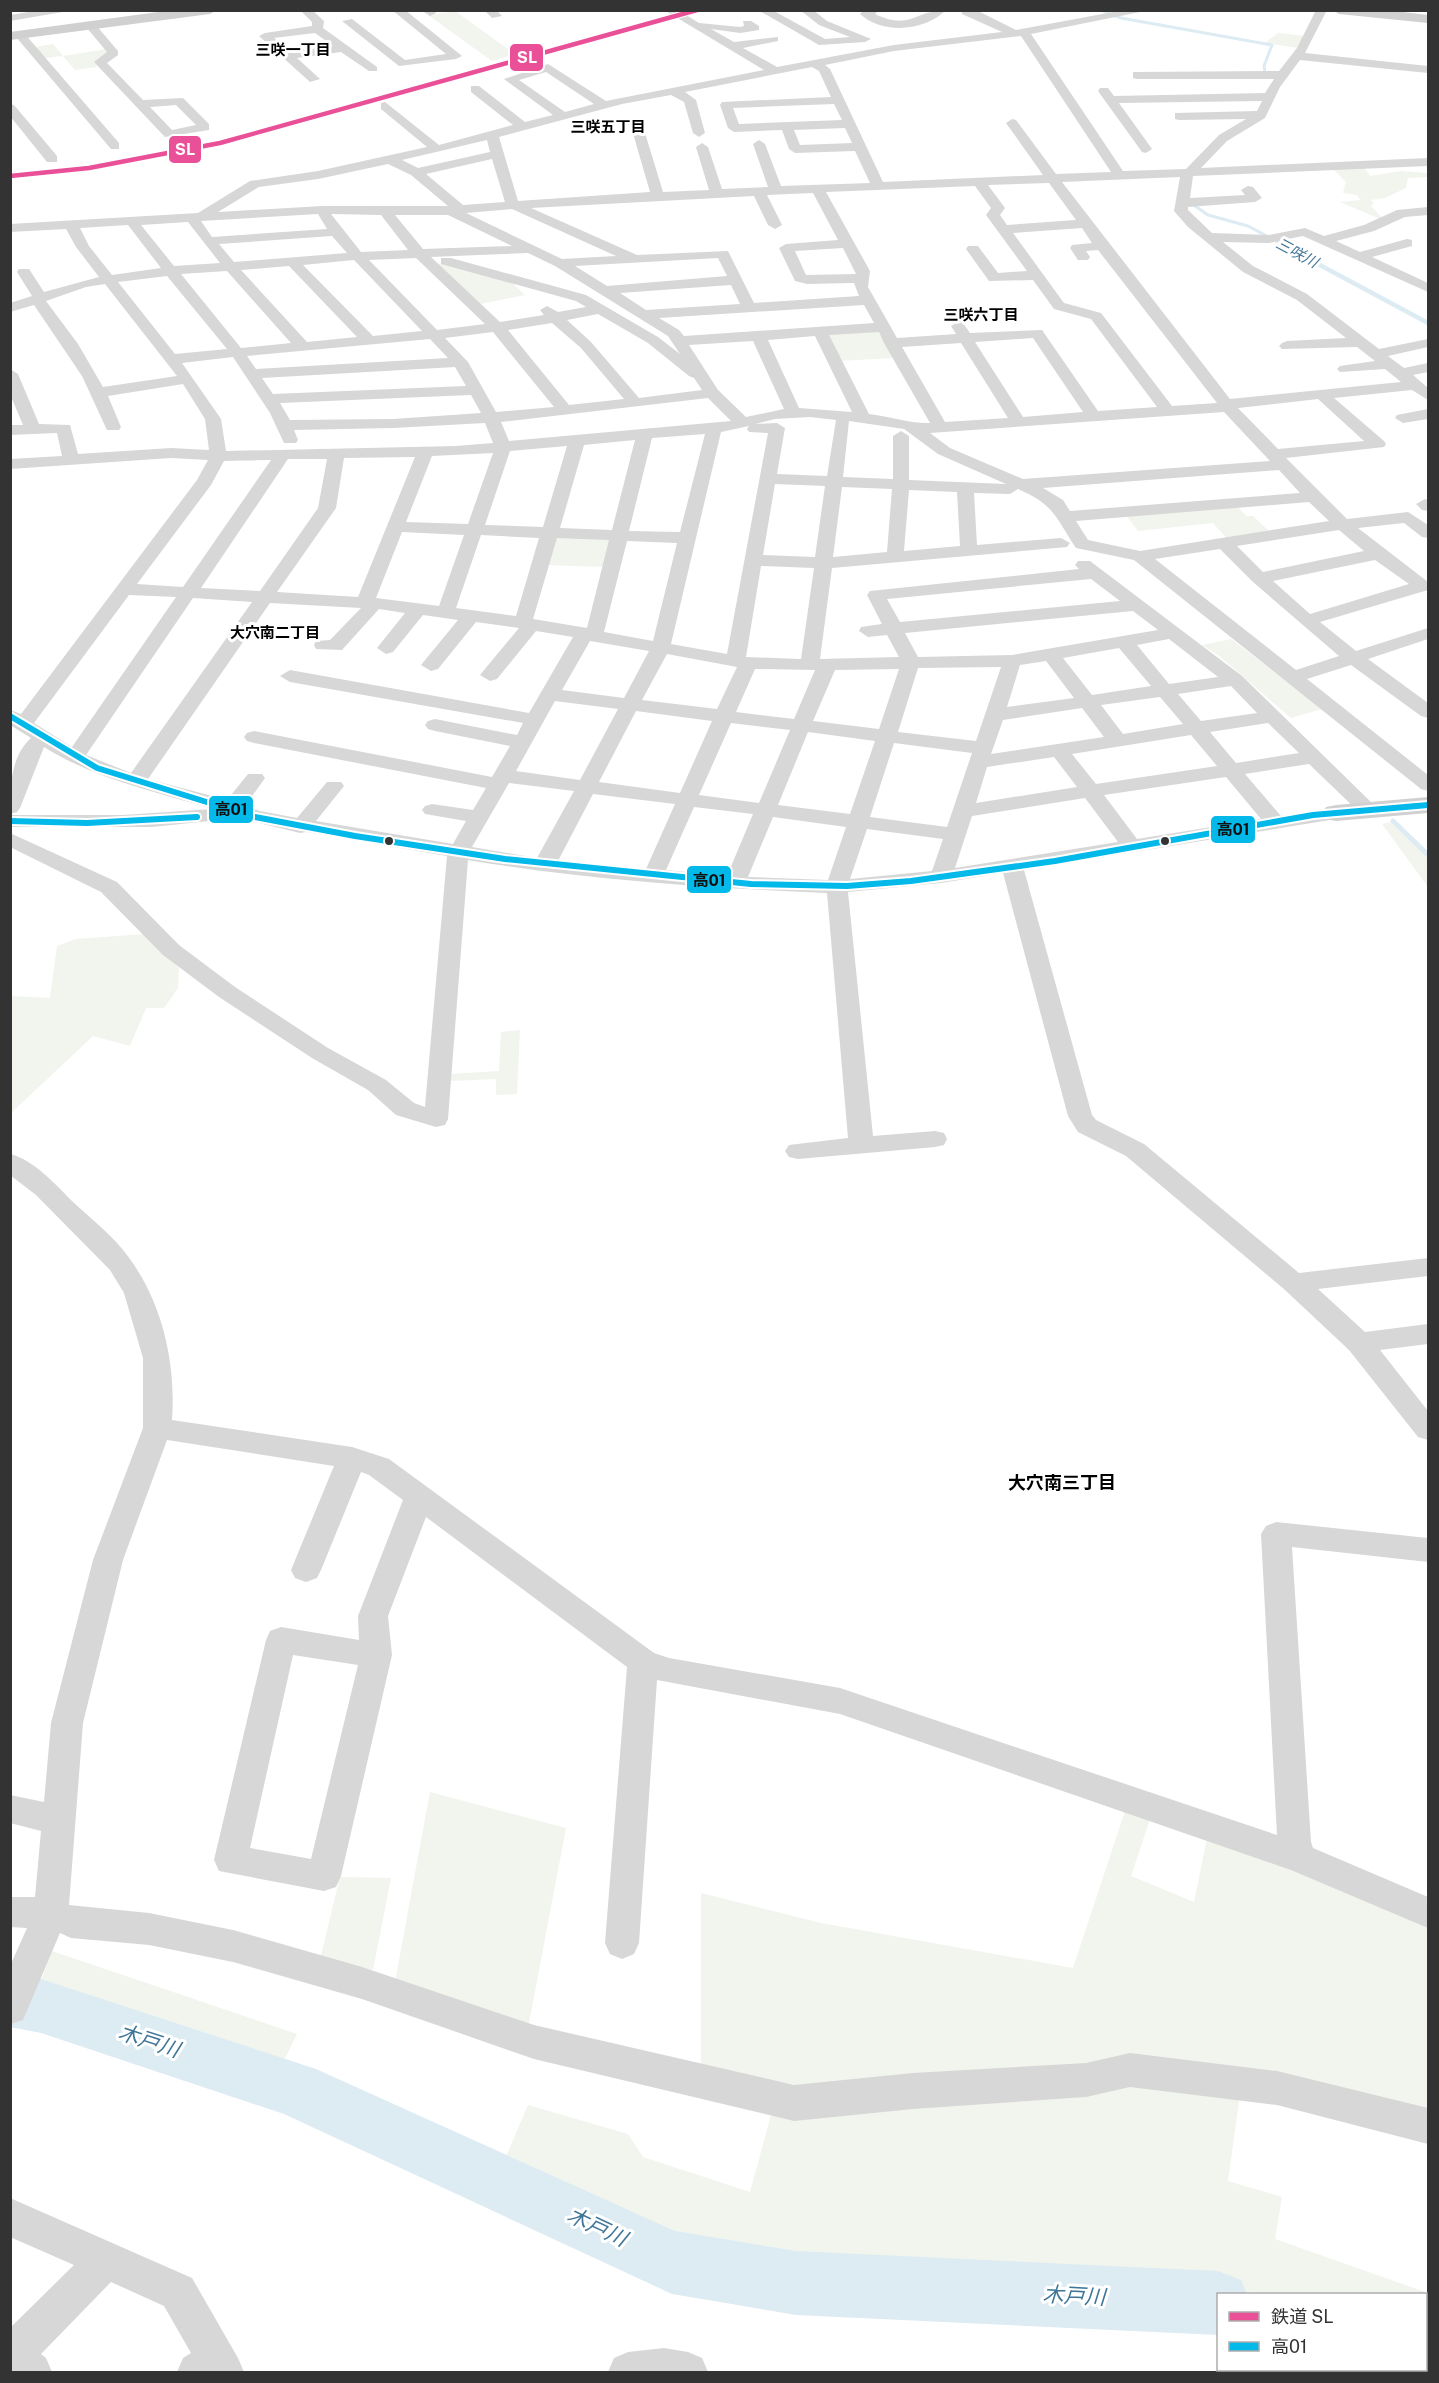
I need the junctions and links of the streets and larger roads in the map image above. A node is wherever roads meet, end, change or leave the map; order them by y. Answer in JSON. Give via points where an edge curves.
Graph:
{"nodes":[{"id":1,"x":69,"y":10,"type":"edge"},
{"id":2,"x":88,"y":10,"type":"edge"},
{"id":3,"x":305,"y":10,"type":"edge"},
{"id":4,"x":669,"y":10,"type":"edge"},
{"id":5,"x":763,"y":10,"type":"edge"},
{"id":6,"x":874,"y":10,"type":"edge"},
{"id":7,"x":940,"y":10,"type":"edge"},
{"id":8,"x":972,"y":10,"type":"edge"},
{"id":9,"x":1071,"y":10,"type":"edge"},
{"id":10,"x":1145,"y":10,"type":"edge"},
{"id":11,"x":1323,"y":10,"type":"edge"},
{"id":12,"x":1339,"y":10,"type":"edge"},
{"id":13,"x":202,"y":11,"type":"edge"},
{"id":14,"x":807,"y":11,"type":"edge"},
{"id":15,"x":396,"y":13,"type":"edge"},
{"id":16,"x":1411,"y":14,"type":"edge"},
{"id":17,"x":728,"y":15,"type":"dead end"},
{"id":18,"x":1026,"y":16,"type":"dead end"},
{"id":19,"x":10,"y":18,"type":"edge"},
{"id":20,"x":369,"y":18,"type":"dead end"},
{"id":21,"x":1428,"y":19,"type":"edge"},
{"id":22,"x":1095,"y":20,"type":"junction"},
{"id":23,"x":747,"y":23,"type":"dead end"},
{"id":24,"x":328,"y":24,"type":"junction"},
{"id":25,"x":694,"y":24,"type":"junction"},
{"id":26,"x":96,"y":25,"type":"junction"},
{"id":27,"x":267,"y":28,"type":"dead end"},
{"id":28,"x":958,"y":28,"type":"dead end"},
{"id":29,"x":1054,"y":28,"type":"junction"},
{"id":30,"x":928,"y":34,"type":"dead end"},
{"id":31,"x":1020,"y":34,"type":"junction"},
{"id":32,"x":15,"y":36,"type":"edge"},
{"id":33,"x":774,"y":39,"type":"dead end"},
{"id":34,"x":975,"y":39,"type":"junction"},
{"id":35,"x":940,"y":43,"type":"junction"},
{"id":36,"x":835,"y":44,"type":"junction"},
{"id":37,"x":730,"y":46,"type":"junction"},
{"id":38,"x":342,"y":48,"type":"junction"},
{"id":39,"x":803,"y":52,"type":"dead end"},
{"id":40,"x":856,"y":55,"type":"junction"},
{"id":41,"x":288,"y":56,"type":"junction"},
{"id":42,"x":1298,"y":56,"type":"junction"},
{"id":43,"x":816,"y":62,"type":"junction"},
{"id":44,"x":1163,"y":68,"type":"dead end"},
{"id":45,"x":1413,"y":68,"type":"junction"},
{"id":46,"x":373,"y":69,"type":"dead end"},
{"id":47,"x":1428,"y":69,"type":"edge"},
{"id":48,"x":773,"y":70,"type":"junction"},
{"id":49,"x":1137,"y":75,"type":"dead end"},
{"id":50,"x":1151,"y":75,"type":"junction"},
{"id":51,"x":1284,"y":75,"type":"junction"},
{"id":52,"x":314,"y":79,"type":"dead end"},
{"id":53,"x":1406,"y":83,"type":"dead end"},
{"id":54,"x":475,"y":89,"type":"dead end"},
{"id":55,"x":675,"y":92,"type":"junction"},
{"id":56,"x":1271,"y":97,"type":"junction"},
{"id":57,"x":837,"y":100,"type":"junction"},
{"id":58,"x":140,"y":104,"type":"junction"},
{"id":59,"x":385,"y":106,"type":"dead end"},
{"id":60,"x":605,"y":106,"type":"junction"},
{"id":61,"x":10,"y":108,"type":"edge"},
{"id":62,"x":1261,"y":115,"type":"junction"},
{"id":63,"x":1179,"y":116,"type":"dead end"},
{"id":64,"x":564,"y":117,"type":"junction"},
{"id":65,"x":636,"y":123,"type":"dead end"},
{"id":66,"x":1012,"y":123,"type":"dead end"},
{"id":67,"x":848,"y":124,"type":"junction"},
{"id":68,"x":787,"y":126,"type":"junction"},
{"id":69,"x":524,"y":128,"type":"junction"},
{"id":70,"x":699,"y":133,"type":"dead end"},
{"id":71,"x":492,"y":136,"type":"junction"},
{"id":72,"x":115,"y":146,"type":"dead end"},
{"id":73,"x":702,"y":147,"type":"dead end"},
{"id":74,"x":756,"y":147,"type":"dead end"},
{"id":75,"x":858,"y":147,"type":"junction"},
{"id":76,"x":437,"y":149,"type":"junction"},
{"id":77,"x":1146,"y":149,"type":"dead end"},
{"id":78,"x":498,"y":154,"type":"junction"},
{"id":79,"x":52,"y":159,"type":"dead end"},
{"id":80,"x":389,"y":159,"type":"junction"},
{"id":81,"x":1428,"y":162,"type":"edge"},
{"id":82,"x":416,"y":172,"type":"junction"},
{"id":83,"x":1191,"y":172,"type":"junction"},
{"id":84,"x":1119,"y":175,"type":"junction"},
{"id":85,"x":1051,"y":178,"type":"junction"},
{"id":86,"x":978,"y":182,"type":"junction"},
{"id":87,"x":323,"y":184,"type":"junction"},
{"id":88,"x":878,"y":186,"type":"junction"},
{"id":89,"x":817,"y":189,"type":"junction"},
{"id":90,"x":1248,"y":190,"type":"dead end"},
{"id":91,"x":776,"y":191,"type":"junction"},
{"id":92,"x":759,"y":192,"type":"junction"},
{"id":93,"x":717,"y":193,"type":"junction"},
{"id":94,"x":657,"y":197,"type":"junction"},
{"id":95,"x":1182,"y":203,"type":"junction"},
{"id":96,"x":140,"y":204,"type":"dead end"},
{"id":97,"x":512,"y":204,"type":"junction"},
{"id":98,"x":329,"y":210,"type":"junction"},
{"id":99,"x":454,"y":210,"type":"junction"},
{"id":100,"x":1428,"y":211,"type":"edge"},
{"id":101,"x":386,"y":213,"type":"junction"},
{"id":102,"x":196,"y":218,"type":"junction"},
{"id":103,"x":137,"y":221,"type":"junction"},
{"id":104,"x":1086,"y":224,"type":"junction"},
{"id":105,"x":70,"y":225,"type":"junction"},
{"id":106,"x":775,"y":225,"type":"dead end"},
{"id":107,"x":10,"y":228,"type":"edge"},
{"id":108,"x":1003,"y":229,"type":"junction"},
{"id":109,"x":336,"y":232,"type":"junction"},
{"id":110,"x":1210,"y":237,"type":"junction"},
{"id":111,"x":1324,"y":240,"type":"junction"},
{"id":112,"x":208,"y":242,"type":"junction"},
{"id":113,"x":847,"y":243,"type":"junction"},
{"id":114,"x":1407,"y":243,"type":"dead end"},
{"id":115,"x":1102,"y":246,"type":"junction"},
{"id":116,"x":530,"y":249,"type":"junction"},
{"id":117,"x":973,"y":249,"type":"dead end"},
{"id":118,"x":423,"y":255,"type":"junction"},
{"id":119,"x":357,"y":256,"type":"junction"},
{"id":120,"x":1083,"y":257,"type":"dead end"},
{"id":121,"x":1366,"y":258,"type":"junction"},
{"id":122,"x":635,"y":259,"type":"junction"},
{"id":123,"x":292,"y":261,"type":"junction"},
{"id":124,"x":560,"y":263,"type":"junction"},
{"id":125,"x":229,"y":265,"type":"junction"},
{"id":126,"x":1341,"y":268,"type":"dead end"},
{"id":127,"x":170,"y":271,"type":"junction"},
{"id":128,"x":24,"y":272,"type":"dead end"},
{"id":129,"x":1036,"y":275,"type":"junction"},
{"id":130,"x":108,"y":278,"type":"junction"},
{"id":131,"x":511,"y":278,"type":"junction"},
{"id":132,"x":862,"y":278,"type":"junction"},
{"id":133,"x":735,"y":280,"type":"junction"},
{"id":134,"x":1428,"y":288,"type":"edge"},
{"id":135,"x":607,"y":290,"type":"junction"},
{"id":136,"x":38,"y":298,"type":"junction"},
{"id":137,"x":869,"y":300,"type":"junction"},
{"id":138,"x":10,"y":308,"type":"edge"},
{"id":139,"x":749,"y":308,"type":"junction"},
{"id":140,"x":600,"y":309,"type":"junction"},
{"id":141,"x":645,"y":314,"type":"junction"},
{"id":142,"x":557,"y":318,"type":"junction"},
{"id":143,"x":497,"y":327,"type":"junction"},
{"id":144,"x":883,"y":327,"type":"junction"},
{"id":145,"x":820,"y":332,"type":"junction"},
{"id":146,"x":962,"y":332,"type":"junction"},
{"id":147,"x":434,"y":335,"type":"junction"},
{"id":148,"x":758,"y":335,"type":"junction"},
{"id":149,"x":369,"y":341,"type":"junction"},
{"id":150,"x":682,"y":342,"type":"junction"},
{"id":151,"x":1361,"y":342,"type":"junction"},
{"id":152,"x":892,"y":343,"type":"junction"},
{"id":153,"x":1428,"y":344,"type":"edge"},
{"id":154,"x":658,"y":345,"type":"junction"},
{"id":155,"x":1287,"y":346,"type":"dead end"},
{"id":156,"x":303,"y":347,"type":"junction"},
{"id":157,"x":239,"y":351,"type":"junction"},
{"id":158,"x":1377,"y":354,"type":"junction"},
{"id":159,"x":172,"y":359,"type":"junction"},
{"id":160,"x":460,"y":362,"type":"junction"},
{"id":161,"x":1390,"y":364,"type":"junction"},
{"id":162,"x":1428,"y":367,"type":"edge"},
{"id":163,"x":1345,"y":369,"type":"dead end"},
{"id":164,"x":10,"y":374,"type":"edge"},
{"id":165,"x":252,"y":374,"type":"junction"},
{"id":166,"x":188,"y":379,"type":"junction"},
{"id":167,"x":1409,"y":379,"type":"junction"},
{"id":168,"x":707,"y":386,"type":"junction"},
{"id":169,"x":477,"y":390,"type":"junction"},
{"id":170,"x":101,"y":392,"type":"junction"},
{"id":171,"x":1322,"y":395,"type":"junction"},
{"id":172,"x":1428,"y":395,"type":"edge"},
{"id":173,"x":271,"y":399,"type":"junction"},
{"id":174,"x":636,"y":403,"type":"junction"},
{"id":175,"x":1228,"y":406,"type":"junction"},
{"id":176,"x":565,"y":411,"type":"junction"},
{"id":177,"x":1168,"y":411,"type":"junction"},
{"id":178,"x":793,"y":412,"type":"junction"},
{"id":179,"x":1428,"y":414,"type":"edge"},
{"id":180,"x":862,"y":416,"type":"junction"},
{"id":181,"x":1093,"y":416,"type":"junction"},
{"id":182,"x":1403,"y":418,"type":"dead end"},
{"id":183,"x":492,"y":419,"type":"junction"},
{"id":184,"x":1018,"y":421,"type":"junction"},
{"id":185,"x":842,"y":423,"type":"dead end"},
{"id":186,"x":286,"y":425,"type":"junction"},
{"id":187,"x":749,"y":426,"type":"junction"},
{"id":188,"x":113,"y":427,"type":"dead end"},
{"id":189,"x":940,"y":427,"type":"junction"},
{"id":190,"x":714,"y":428,"type":"junction"},
{"id":191,"x":33,"y":429,"type":"junction"},
{"id":192,"x":914,"y":429,"type":"junction"},
{"id":193,"x":10,"y":430,"type":"edge"},
{"id":194,"x":645,"y":433,"type":"junction"},
{"id":195,"x":577,"y":440,"type":"junction"},
{"id":196,"x":503,"y":447,"type":"junction"},
{"id":197,"x":425,"y":453,"type":"junction"},
{"id":198,"x":336,"y":454,"type":"junction"},
{"id":199,"x":289,"y":455,"type":"junction"},
{"id":200,"x":218,"y":456,"type":"junction"},
{"id":201,"x":72,"y":460,"type":"junction"},
{"id":202,"x":1277,"y":460,"type":"junction"},
{"id":203,"x":10,"y":464,"type":"edge"},
{"id":204,"x":768,"y":479,"type":"junction"},
{"id":205,"x":835,"y":482,"type":"junction"},
{"id":206,"x":901,"y":485,"type":"junction"},
{"id":207,"x":1017,"y":487,"type":"junction"},
{"id":208,"x":965,"y":488,"type":"junction"},
{"id":209,"x":1313,"y":497,"type":"junction"},
{"id":210,"x":1066,"y":517,"type":"junction"},
{"id":211,"x":1341,"y":523,"type":"junction"},
{"id":212,"x":397,"y":527,"type":"junction"},
{"id":213,"x":472,"y":530,"type":"junction"},
{"id":214,"x":551,"y":532,"type":"junction"},
{"id":215,"x":1428,"y":533,"type":"edge"},
{"id":216,"x":621,"y":535,"type":"junction"},
{"id":217,"x":689,"y":538,"type":"junction"},
{"id":218,"x":1061,"y":543,"type":"junction"},
{"id":219,"x":1226,"y":545,"type":"junction"},
{"id":220,"x":969,"y":550,"type":"junction"},
{"id":221,"x":1378,"y":554,"type":"junction"},
{"id":222,"x":1140,"y":556,"type":"junction"},
{"id":223,"x":895,"y":558,"type":"junction"},
{"id":224,"x":754,"y":560,"type":"junction"},
{"id":225,"x":824,"y":563,"type":"junction"},
{"id":226,"x":1097,"y":573,"type":"junction"},
{"id":227,"x":1259,"y":578,"type":"junction"},
{"id":228,"x":1015,"y":581,"type":"junction"},
{"id":229,"x":124,"y":589,"type":"junction"},
{"id":230,"x":189,"y":594,"type":"junction"},
{"id":231,"x":266,"y":599,"type":"junction"},
{"id":232,"x":370,"y":602,"type":"junction"},
{"id":233,"x":1137,"y":605,"type":"junction"},
{"id":234,"x":419,"y":608,"type":"junction"},
{"id":235,"x":446,"y":612,"type":"junction"},
{"id":236,"x":1035,"y":614,"type":"junction"},
{"id":237,"x":471,"y":616,"type":"junction"},
{"id":238,"x":1308,"y":620,"type":"junction"},
{"id":239,"x":527,"y":624,"type":"junction"},
{"id":240,"x":894,"y":628,"type":"junction"},
{"id":241,"x":868,"y":631,"type":"dead end"},
{"id":242,"x":1172,"y":633,"type":"junction"},
{"id":243,"x":589,"y":634,"type":"junction"},
{"id":244,"x":1424,"y":640,"type":"edge"},
{"id":245,"x":1125,"y":643,"type":"junction"},
{"id":246,"x":323,"y":645,"type":"dead end"},
{"id":247,"x":661,"y":647,"type":"junction"},
{"id":248,"x":386,"y":648,"type":"dead end"},
{"id":249,"x":1052,"y":656,"type":"junction"},
{"id":250,"x":1355,"y":657,"type":"junction"},
{"id":251,"x":742,"y":661,"type":"junction"},
{"id":252,"x":1012,"y":661,"type":"junction"},
{"id":253,"x":911,"y":662,"type":"junction"},
{"id":254,"x":431,"y":665,"type":"dead end"},
{"id":255,"x":819,"y":665,"type":"junction"},
{"id":256,"x":490,"y":675,"type":"dead end"},
{"id":257,"x":290,"y":676,"type":"dead end"},
{"id":258,"x":1292,"y":678,"type":"junction"},
{"id":259,"x":1235,"y":680,"type":"junction"},
{"id":260,"x":1166,"y":690,"type":"junction"},
{"id":261,"x":551,"y":695,"type":"junction"},
{"id":262,"x":1087,"y":702,"type":"junction"},
{"id":263,"x":631,"y":705,"type":"junction"},
{"id":264,"x":1428,"y":712,"type":"edge"},
{"id":265,"x":995,"y":715,"type":"junction"},
{"id":266,"x":724,"y":716,"type":"junction"},
{"id":267,"x":1274,"y":716,"type":"junction"},
{"id":268,"x":17,"y":720,"type":"edge"},
{"id":269,"x":537,"y":720,"type":"junction"},
{"id":270,"x":435,"y":725,"type":"dead end"},
{"id":271,"x":801,"y":726,"type":"junction"},
{"id":272,"x":1197,"y":728,"type":"junction"},
{"id":273,"x":888,"y":735,"type":"junction"},
{"id":274,"x":254,"y":737,"type":"dead end"},
{"id":275,"x":42,"y":738,"type":"junction"},
{"id":276,"x":1118,"y":741,"type":"junction"},
{"id":277,"x":523,"y":742,"type":"junction"},
{"id":278,"x":1059,"y":750,"type":"junction"},
{"id":279,"x":982,"y":755,"type":"junction"},
{"id":280,"x":75,"y":757,"type":"junction"},
{"id":281,"x":1315,"y":757,"type":"junction"},
{"id":282,"x":1232,"y":770,"type":"junction"},
{"id":283,"x":255,"y":778,"type":"dead end"},
{"id":284,"x":137,"y":780,"type":"junction"},
{"id":285,"x":501,"y":780,"type":"junction"},
{"id":286,"x":1428,"y":785,"type":"edge"},
{"id":287,"x":334,"y":786,"type":"dead end"},
{"id":288,"x":586,"y":786,"type":"junction"},
{"id":289,"x":1090,"y":791,"type":"junction"},
{"id":290,"x":686,"y":799,"type":"junction"},
{"id":291,"x":1428,"y":805,"type":"edge"},
{"id":292,"x":10,"y":808,"type":"edge"},
{"id":293,"x":237,"y":809,"type":"junction"},
{"id":294,"x":766,"y":809,"type":"junction"},
{"id":295,"x":1367,"y":809,"type":"junction"},
{"id":296,"x":432,"y":810,"type":"dead end"},
{"id":297,"x":962,"y":811,"type":"junction"},
{"id":298,"x":1336,"y":813,"type":"joint"},
{"id":299,"x":478,"y":817,"type":"junction"},
{"id":300,"x":10,"y":821,"type":"edge"},
{"id":301,"x":858,"y":821,"type":"junction"},
{"id":302,"x":1274,"y":821,"type":"junction"},
{"id":303,"x":300,"y":826,"type":"junction"},
{"id":304,"x":953,"y":834,"type":"junction"},
{"id":305,"x":10,"y":839,"type":"edge"},
{"id":306,"x":1132,"y":848,"type":"junction"},
{"id":307,"x":458,"y":854,"type":"junction"},
{"id":308,"x":544,"y":866,"type":"junction"},
{"id":309,"x":1012,"y":866,"type":"junction"},
{"id":310,"x":653,"y":876,"type":"junction"},
{"id":311,"x":941,"y":877,"type":"junction"},
{"id":312,"x":735,"y":883,"type":"junction"},
{"id":313,"x":837,"y":887,"type":"junction"},
{"id":314,"x":935,"y":1139,"type":"dead end"},
{"id":315,"x":861,"y":1145,"type":"junction"},
{"id":316,"x":798,"y":1151,"type":"dead end"},
{"id":317,"x":10,"y":1162,"type":"edge"},
{"id":318,"x":1428,"y":1267,"type":"edge"},
{"id":319,"x":1294,"y":1283,"type":"junction"},
{"id":320,"x":1428,"y":1334,"type":"edge"},
{"id":321,"x":1359,"y":1343,"type":"junction"},
{"id":322,"x":157,"y":1428,"type":"junction"},
{"id":323,"x":1428,"y":1430,"type":"edge"},
{"id":324,"x":352,"y":1458,"type":"junction"},
{"id":325,"x":419,"y":1497,"type":"junction"},
{"id":326,"x":1428,"y":1550,"type":"edge"},
{"id":327,"x":306,"y":1570,"type":"dead end"},
{"id":328,"x":376,"y":1656,"type":"junction"},
{"id":329,"x":643,"y":1662,"type":"junction"},
{"id":330,"x":10,"y":1809,"type":"edge"},
{"id":331,"x":58,"y":1820,"type":"junction"},
{"id":332,"x":1300,"y":1858,"type":"junction"},
{"id":333,"x":10,"y":1912,"type":"edge"},
{"id":334,"x":51,"y":1913,"type":"junction"},
{"id":335,"x":1428,"y":1913,"type":"edge"},
{"id":336,"x":622,"y":1943,"type":"dead end"},
{"id":337,"x":16,"y":1996,"type":"edge"},
{"id":338,"x":1428,"y":2126,"type":"edge"},
{"id":339,"x":10,"y":2217,"type":"edge"},
{"id":340,"x":106,"y":2260,"type":"junction"},
{"id":341,"x":18,"y":2360,"type":"edge"},
{"id":342,"x":207,"y":2372,"type":"edge"},
{"id":343,"x":628,"y":2373,"type":"edge"},
{"id":344,"x":688,"y":2373,"type":"edge"}],
"edges":[{"from":1,"to":19,"type":"street"},
{"from":2,"to":26,"type":"street"},
{"from":3,"to":24,"type":"street"},
{"from":4,"to":25,"type":"street"},
{"from":5,"to":36,"type":"street","via":[[824,43]]},
{"from":6,"to":7,"type":"street","via":[[866,14],[906,26],[924,23]]},
{"from":8,"to":31,"type":"street","via":[[966,12]]},
{"from":9,"to":22,"type":"street"},
{"from":10,"to":22,"type":"street"},
{"from":11,"to":42,"type":"street","via":[[1312,43]]},
{"from":12,"to":16,"type":"street"},
{"from":13,"to":26,"type":"street"},
{"from":14,"to":36,"type":"street","via":[[823,23],[865,39]]},
{"from":15,"to":24,"type":"street","via":[[456,56],[403,64]]},
{"from":16,"to":21,"type":"street"},
{"from":17,"to":25,"type":"street"},
{"from":18,"to":29,"type":"street"},
{"from":20,"to":24,"type":"street"},
{"from":22,"to":29,"type":"street"},
{"from":23,"to":25,"type":"street","via":[[755,28]]},
{"from":24,"to":27,"type":"street"},
{"from":24,"to":38,"type":"street"},
{"from":24,"to":41,"type":"street","via":[[265,36]]},
{"from":25,"to":37,"type":"street"},
{"from":26,"to":32,"type":"street"},
{"from":26,"to":58,"type":"street","via":[[114,53],[100,62]]},
{"from":28,"to":34,"type":"street"},
{"from":29,"to":31,"type":"street"},
{"from":30,"to":35,"type":"street"},
{"from":31,"to":34,"type":"street"},
{"from":31,"to":84,"type":"street"},
{"from":32,"to":72,"type":"street"},
{"from":33,"to":37,"type":"street"},
{"from":34,"to":35,"type":"street"},
{"from":35,"to":40,"type":"street"},
{"from":36,"to":40,"type":"street"},
{"from":37,"to":48,"type":"street"},
{"from":38,"to":41,"type":"street"},
{"from":38,"to":46,"type":"street"},
{"from":39,"to":43,"type":"street"},
{"from":40,"to":43,"type":"street"},
{"from":41,"to":52,"type":"street"},
{"from":42,"to":45,"type":"street"},
{"from":42,"to":51,"type":"street"},
{"from":43,"to":48,"type":"street"},
{"from":43,"to":57,"type":"street","via":[[824,69]]},
{"from":44,"to":50,"type":"street","via":[[1146,69]]},
{"from":45,"to":47,"type":"street"},
{"from":45,"to":53,"type":"street"},
{"from":48,"to":55,"type":"street"},
{"from":49,"to":50,"type":"street"},
{"from":50,"to":51,"type":"street"},
{"from":51,"to":56,"type":"street"},
{"from":54,"to":69,"type":"street"},
{"from":55,"to":60,"type":"street"},
{"from":55,"to":70,"type":"street","via":[[690,100]]},
{"from":56,"to":62,"type":"street"},
{"from":56,"to":77,"type":"street","via":[[1107,96]]},
{"from":57,"to":67,"type":"street"},
{"from":57,"to":68,"type":"street","via":[[726,105],[734,128]]},
{"from":58,"to":58,"type":"street","via":[[179,101],[205,127],[169,135]]},
{"from":59,"to":76,"type":"street"},
{"from":60,"to":64,"type":"street"},
{"from":60,"to":64,"type":"street","via":[[548,68],[510,79]]},
{"from":61,"to":79,"type":"street"},
{"from":62,"to":63,"type":"street"},
{"from":62,"to":83,"type":"street","via":[[1223,138]]},
{"from":64,"to":69,"type":"street"},
{"from":65,"to":94,"type":"street"},
{"from":66,"to":85,"type":"street"},
{"from":67,"to":68,"type":"street"},
{"from":67,"to":75,"type":"street"},
{"from":68,"to":75,"type":"street","via":[[795,149]]},
{"from":69,"to":71,"type":"street"},
{"from":71,"to":76,"type":"street"},
{"from":71,"to":78,"type":"street"},
{"from":73,"to":93,"type":"street"},
{"from":74,"to":91,"type":"street"},
{"from":75,"to":88,"type":"street"},
{"from":76,"to":80,"type":"street"},
{"from":78,"to":82,"type":"street"},
{"from":78,"to":97,"type":"street"},
{"from":80,"to":82,"type":"street"},
{"from":80,"to":87,"type":"street"},
{"from":81,"to":83,"type":"street"},
{"from":82,"to":99,"type":"street"},
{"from":83,"to":84,"type":"street"},
{"from":83,"to":95,"type":"street","via":[[1187,175]]},
{"from":84,"to":85,"type":"street"},
{"from":85,"to":86,"type":"street"},
{"from":85,"to":104,"type":"street"},
{"from":86,"to":88,"type":"street"},
{"from":86,"to":108,"type":"street","via":[[998,208],[993,215]]},
{"from":87,"to":98,"type":"street"},
{"from":87,"to":102,"type":"street","via":[[255,184]]},
{"from":88,"to":89,"type":"street"},
{"from":89,"to":91,"type":"street"},
{"from":89,"to":113,"type":"street"},
{"from":90,"to":95,"type":"street","via":[[1255,198]]},
{"from":91,"to":92,"type":"street"},
{"from":92,"to":93,"type":"street"},
{"from":92,"to":106,"type":"street"},
{"from":93,"to":94,"type":"street"},
{"from":94,"to":97,"type":"street"},
{"from":95,"to":110,"type":"street","via":[[1181,211]]},
{"from":96,"to":103,"type":"street"},
{"from":97,"to":99,"type":"street"},
{"from":97,"to":122,"type":"street"},
{"from":98,"to":101,"type":"street"},
{"from":98,"to":102,"type":"street"},
{"from":98,"to":109,"type":"street"},
{"from":99,"to":101,"type":"street"},
{"from":99,"to":116,"type":"street"},
{"from":100,"to":111,"type":"street","via":[[1402,213],[1369,228]]},
{"from":101,"to":118,"type":"street","via":[[402,236]]},
{"from":102,"to":103,"type":"street"},
{"from":102,"to":112,"type":"street"},
{"from":103,"to":105,"type":"street"},
{"from":103,"to":127,"type":"street"},
{"from":104,"to":108,"type":"street"},
{"from":104,"to":115,"type":"street"},
{"from":105,"to":107,"type":"street"},
{"from":105,"to":130,"type":"street"},
{"from":108,"to":129,"type":"street"},
{"from":109,"to":112,"type":"street"},
{"from":109,"to":119,"type":"street"},
{"from":110,"to":111,"type":"street","via":[[1269,239],[1305,232]]},
{"from":110,"to":151,"type":"street","via":[[1248,269],[1302,297]]},
{"from":111,"to":121,"type":"street"},
{"from":112,"to":125,"type":"street"},
{"from":113,"to":132,"type":"street","via":[[863,271]]},
{"from":113,"to":132,"type":"street","via":[[786,248],[800,278]]},
{"from":114,"to":121,"type":"street"},
{"from":115,"to":120,"type":"street","via":[[1077,248]]},
{"from":115,"to":175,"type":"street"},
{"from":116,"to":118,"type":"street"},
{"from":116,"to":124,"type":"street"},
{"from":117,"to":129,"type":"street","via":[[994,278]]},
{"from":118,"to":119,"type":"street"},
{"from":118,"to":131,"type":"street"},
{"from":118,"to":143,"type":"street"},
{"from":119,"to":123,"type":"street"},
{"from":119,"to":147,"type":"street"},
{"from":121,"to":126,"type":"street"},
{"from":121,"to":134,"type":"street"},
{"from":122,"to":124,"type":"street"},
{"from":122,"to":133,"type":"street","via":[[723,254]]},
{"from":123,"to":125,"type":"street"},
{"from":123,"to":149,"type":"street"},
{"from":124,"to":135,"type":"street"},
{"from":125,"to":127,"type":"street"},
{"from":125,"to":156,"type":"street"},
{"from":127,"to":130,"type":"street"},
{"from":127,"to":157,"type":"street"},
{"from":128,"to":136,"type":"street"},
{"from":129,"to":177,"type":"street","via":[[1059,306],[1096,316]]},
{"from":130,"to":136,"type":"street"},
{"from":130,"to":159,"type":"street"},
{"from":131,"to":140,"type":"street","via":[[581,298]]},
{"from":131,"to":142,"type":"street"},
{"from":132,"to":137,"type":"street","via":[[861,287]]},
{"from":133,"to":135,"type":"street"},
{"from":133,"to":139,"type":"street"},
{"from":135,"to":141,"type":"street"},
{"from":136,"to":138,"type":"street"},
{"from":136,"to":170,"type":"street"},
{"from":137,"to":139,"type":"street"},
{"from":137,"to":144,"type":"street"},
{"from":139,"to":141,"type":"street"},
{"from":140,"to":142,"type":"street"},
{"from":140,"to":154,"type":"street"},
{"from":141,"to":150,"type":"street"},
{"from":142,"to":143,"type":"street"},
{"from":142,"to":174,"type":"street"},
{"from":143,"to":147,"type":"street"},
{"from":143,"to":176,"type":"street","via":[[534,367]]},
{"from":144,"to":145,"type":"street"},
{"from":144,"to":152,"type":"street"},
{"from":145,"to":148,"type":"street"},
{"from":145,"to":180,"type":"street"},
{"from":146,"to":152,"type":"street"},
{"from":146,"to":181,"type":"street","via":[[1037,333]]},
{"from":146,"to":184,"type":"street"},
{"from":147,"to":149,"type":"street"},
{"from":147,"to":160,"type":"street"},
{"from":148,"to":150,"type":"street"},
{"from":148,"to":178,"type":"street"},
{"from":149,"to":156,"type":"street"},
{"from":150,"to":154,"type":"street"},
{"from":150,"to":168,"type":"street"},
{"from":151,"to":155,"type":"street"},
{"from":151,"to":158,"type":"street"},
{"from":152,"to":189,"type":"street"},
{"from":153,"to":158,"type":"street"},
{"from":154,"to":168,"type":"street"},
{"from":156,"to":157,"type":"street"},
{"from":157,"to":159,"type":"street"},
{"from":157,"to":165,"type":"street"},
{"from":158,"to":161,"type":"street"},
{"from":159,"to":166,"type":"street"},
{"from":160,"to":165,"type":"street"},
{"from":160,"to":169,"type":"street"},
{"from":161,"to":163,"type":"street"},
{"from":161,"to":167,"type":"street"},
{"from":162,"to":167,"type":"street"},
{"from":164,"to":191,"type":"street"},
{"from":165,"to":173,"type":"street"},
{"from":166,"to":170,"type":"street"},
{"from":166,"to":200,"type":"street","via":[[213,419]]},
{"from":167,"to":171,"type":"street"},
{"from":167,"to":172,"type":"street"},
{"from":168,"to":174,"type":"street"},
{"from":168,"to":187,"type":"street"},
{"from":169,"to":173,"type":"street"},
{"from":169,"to":183,"type":"street"},
{"from":170,"to":188,"type":"street"},
{"from":171,"to":175,"type":"street"},
{"from":171,"to":202,"type":"street","via":[[1378,444]]},
{"from":173,"to":186,"type":"street"},
{"from":174,"to":176,"type":"street"},
{"from":175,"to":177,"type":"street"},
{"from":175,"to":202,"type":"street"},
{"from":176,"to":183,"type":"street"},
{"from":177,"to":181,"type":"street"},
{"from":178,"to":180,"type":"street"},
{"from":178,"to":187,"type":"street","via":[[768,416]]},
{"from":179,"to":182,"type":"street"},
{"from":180,"to":192,"type":"street"},
{"from":181,"to":184,"type":"street"},
{"from":183,"to":186,"type":"street"},
{"from":183,"to":196,"type":"street"},
{"from":184,"to":189,"type":"street"},
{"from":185,"to":205,"type":"street"},
{"from":186,"to":199,"type":"street"},
{"from":187,"to":190,"type":"street"},
{"from":187,"to":204,"type":"street","via":[[777,428]]},
{"from":189,"to":192,"type":"street"},
{"from":190,"to":194,"type":"street"},
{"from":190,"to":217,"type":"street"},
{"from":191,"to":193,"type":"street"},
{"from":191,"to":201,"type":"street","via":[[64,428]]},
{"from":192,"to":207,"type":"street","via":[[944,451]]},
{"from":194,"to":195,"type":"street"},
{"from":194,"to":216,"type":"street"},
{"from":195,"to":196,"type":"street"},
{"from":195,"to":214,"type":"street"},
{"from":196,"to":197,"type":"street"},
{"from":196,"to":213,"type":"street"},
{"from":197,"to":198,"type":"street"},
{"from":197,"to":212,"type":"street"},
{"from":198,"to":199,"type":"street"},
{"from":198,"to":231,"type":"street","via":[[327,508]]},
{"from":199,"to":200,"type":"street"},
{"from":199,"to":230,"type":"street"},
{"from":200,"to":201,"type":"street","via":[[171,453]]},
{"from":200,"to":229,"type":"street","via":[[205,481]]},
{"from":201,"to":203,"type":"street"},
{"from":202,"to":207,"type":"street"},
{"from":202,"to":209,"type":"street"},
{"from":204,"to":205,"type":"street"},
{"from":204,"to":224,"type":"street"},
{"from":205,"to":206,"type":"street"},
{"from":205,"to":225,"type":"street"},
{"from":206,"to":207,"type":"street","via":[[901,436],[947,463]]},
{"from":206,"to":208,"type":"street"},
{"from":206,"to":223,"type":"street"},
{"from":207,"to":208,"type":"street"},
{"from":207,"to":210,"type":"street","via":[[1057,504]]},
{"from":207,"to":218,"type":"street","via":[[1037,504]]},
{"from":208,"to":220,"type":"street"},
{"from":209,"to":210,"type":"street"},
{"from":209,"to":211,"type":"street"},
{"from":210,"to":222,"type":"street","via":[[1082,544]]},
{"from":211,"to":215,"type":"street","via":[[1408,517]]},
{"from":211,"to":219,"type":"street"},
{"from":211,"to":221,"type":"street"},
{"from":212,"to":213,"type":"street"},
{"from":212,"to":232,"type":"street"},
{"from":213,"to":214,"type":"street"},
{"from":213,"to":235,"type":"street"},
{"from":214,"to":216,"type":"street"},
{"from":214,"to":239,"type":"street"},
{"from":216,"to":217,"type":"street"},
{"from":216,"to":243,"type":"street"},
{"from":217,"to":247,"type":"street"},
{"from":218,"to":220,"type":"street"},
{"from":218,"to":226,"type":"street","via":[[1072,559]]},
{"from":219,"to":222,"type":"street"},
{"from":219,"to":227,"type":"street"},
{"from":220,"to":223,"type":"street"},
{"from":221,"to":227,"type":"street"},
{"from":221,"to":238,"type":"street","via":[[1423,586]]},
{"from":222,"to":258,"type":"street"},
{"from":223,"to":225,"type":"street"},
{"from":224,"to":225,"type":"street"},
{"from":224,"to":251,"type":"street"},
{"from":225,"to":255,"type":"street"},
{"from":226,"to":228,"type":"street"},
{"from":226,"to":233,"type":"street"},
{"from":227,"to":238,"type":"street"},
{"from":228,"to":236,"type":"street"},
{"from":228,"to":240,"type":"street","via":[[876,595]]},
{"from":229,"to":230,"type":"street"},
{"from":229,"to":268,"type":"street"},
{"from":230,"to":231,"type":"street"},
{"from":230,"to":280,"type":"street"},
{"from":231,"to":232,"type":"street"},
{"from":231,"to":284,"type":"street"},
{"from":232,"to":234,"type":"street"},
{"from":232,"to":246,"type":"street","via":[[351,632],[335,646]]},
{"from":233,"to":236,"type":"street"},
{"from":233,"to":242,"type":"street"},
{"from":234,"to":235,"type":"street"},
{"from":234,"to":248,"type":"street"},
{"from":235,"to":237,"type":"street"},
{"from":236,"to":240,"type":"street"},
{"from":237,"to":239,"type":"street"},
{"from":237,"to":254,"type":"street"},
{"from":238,"to":250,"type":"street"},
{"from":239,"to":243,"type":"street"},
{"from":239,"to":256,"type":"street"},
{"from":240,"to":241,"type":"street"},
{"from":240,"to":253,"type":"street"},
{"from":242,"to":245,"type":"street"},
{"from":242,"to":259,"type":"street"},
{"from":243,"to":247,"type":"street"},
{"from":243,"to":261,"type":"street"},
{"from":244,"to":250,"type":"street"},
{"from":245,"to":249,"type":"street"},
{"from":245,"to":260,"type":"street"},
{"from":247,"to":251,"type":"street"},
{"from":247,"to":263,"type":"street"},
{"from":249,"to":252,"type":"street"},
{"from":249,"to":262,"type":"street"},
{"from":250,"to":258,"type":"street"},
{"from":250,"to":264,"type":"street"},
{"from":251,"to":255,"type":"street"},
{"from":251,"to":266,"type":"street"},
{"from":252,"to":253,"type":"street"},
{"from":252,"to":265,"type":"street"},
{"from":253,"to":255,"type":"street"},
{"from":253,"to":273,"type":"street"},
{"from":255,"to":271,"type":"street"},
{"from":257,"to":269,"type":"street"},
{"from":258,"to":286,"type":"street"},
{"from":259,"to":260,"type":"street"},
{"from":259,"to":267,"type":"street"},
{"from":260,"to":262,"type":"street"},
{"from":260,"to":272,"type":"street"},
{"from":261,"to":263,"type":"street"},
{"from":261,"to":269,"type":"street"},
{"from":262,"to":265,"type":"street"},
{"from":262,"to":276,"type":"street"},
{"from":263,"to":266,"type":"street"},
{"from":263,"to":288,"type":"street"},
{"from":265,"to":279,"type":"street"},
{"from":266,"to":271,"type":"street"},
{"from":266,"to":290,"type":"street"},
{"from":267,"to":272,"type":"street"},
{"from":267,"to":281,"type":"street"},
{"from":268,"to":275,"type":"street"},
{"from":269,"to":277,"type":"street"},
{"from":270,"to":277,"type":"street"},
{"from":271,"to":273,"type":"street"},
{"from":271,"to":294,"type":"street"},
{"from":272,"to":276,"type":"street"},
{"from":272,"to":282,"type":"street"},
{"from":273,"to":279,"type":"street"},
{"from":273,"to":301,"type":"street"},
{"from":274,"to":285,"type":"street"},
{"from":275,"to":280,"type":"street"},
{"from":275,"to":292,"type":"street","via":[[33,747]]},
{"from":276,"to":278,"type":"street"},
{"from":277,"to":285,"type":"street"},
{"from":278,"to":279,"type":"street"},
{"from":278,"to":289,"type":"street"},
{"from":279,"to":297,"type":"street"},
{"from":280,"to":284,"type":"street"},
{"from":281,"to":282,"type":"street"},
{"from":281,"to":295,"type":"street"},
{"from":282,"to":289,"type":"street"},
{"from":282,"to":302,"type":"street"},
{"from":283,"to":293,"type":"street"},
{"from":284,"to":293,"type":"street"},
{"from":285,"to":288,"type":"street"},
{"from":285,"to":299,"type":"street"},
{"from":287,"to":303,"type":"street"},
{"from":288,"to":290,"type":"street"},
{"from":288,"to":308,"type":"street"},
{"from":289,"to":297,"type":"street"},
{"from":289,"to":306,"type":"street"},
{"from":290,"to":294,"type":"street"},
{"from":290,"to":310,"type":"street"},
{"from":291,"to":295,"type":"street"},
{"from":293,"to":300,"type":"street","via":[[208,817],[87,823]]},
{"from":293,"to":303,"type":"street","via":[[255,817]]},
{"from":294,"to":301,"type":"street"},
{"from":294,"to":312,"type":"street"},
{"from":295,"to":298,"type":"street"},
{"from":296,"to":299,"type":"street"},
{"from":297,"to":304,"type":"street"},
{"from":298,"to":302,"type":"street"},
{"from":299,"to":307,"type":"street"},
{"from":301,"to":304,"type":"street"},
{"from":301,"to":313,"type":"street"},
{"from":302,"to":306,"type":"street"},
{"from":303,"to":307,"type":"street"},
{"from":304,"to":311,"type":"street"},
{"from":305,"to":307,"type":"street","via":[[109,887],[171,950],[218,986],[377,1085],[405,1109],[436,1119]]},
{"from":306,"to":309,"type":"street"},
{"from":307,"to":308,"type":"street"},
{"from":308,"to":310,"type":"street"},
{"from":309,"to":311,"type":"street"},
{"from":309,"to":319,"type":"street","via":[[1080,1116],[1087,1126],[1135,1150]]},
{"from":310,"to":312,"type":"street"},
{"from":311,"to":313,"type":"street"},
{"from":312,"to":313,"type":"street"},
{"from":313,"to":315,"type":"street"},
{"from":314,"to":315,"type":"street"},
{"from":315,"to":316,"type":"street"},
{"from":317,"to":322,"type":"street","via":[[45,1189],[120,1264],[137,1293],[157,1358]]},
{"from":318,"to":319,"type":"street"},
{"from":319,"to":321,"type":"street"},
{"from":320,"to":321,"type":"street"},
{"from":321,"to":323,"type":"street"},
{"from":322,"to":324,"type":"street"},
{"from":322,"to":331,"type":"street","via":[[108,1560],[67,1723]]},
{"from":324,"to":325,"type":"street","via":[[379,1467]]},
{"from":324,"to":327,"type":"street"},
{"from":325,"to":328,"type":"street","via":[[373,1616]]},
{"from":325,"to":329,"type":"street"},
{"from":326,"to":332,"type":"street","via":[[1276,1534],[1294,1842]]},
{"from":328,"to":328,"type":"street","via":[[324,1876],[231,1860],[281,1640]]},
{"from":329,"to":332,"type":"street","via":[[668,1671],[840,1701]]},
{"from":329,"to":336,"type":"street"},
{"from":330,"to":331,"type":"street"},
{"from":331,"to":334,"type":"street"},
{"from":332,"to":335,"type":"street"},
{"from":333,"to":334,"type":"street"},
{"from":334,"to":337,"type":"street"},
{"from":334,"to":338,"type":"street","via":[[71,1922],[149,1929],[233,1946],[362,1983],[534,2042],[794,2103],[1086,2079],[1130,2070],[1277,2088]]},
{"from":339,"to":340,"type":"street"},
{"from":340,"to":341,"type":"street"},
{"from":340,"to":342,"type":"street","via":[[178,2292]]},
{"from":343,"to":344,"type":"street","via":[[664,2368]]}]}
